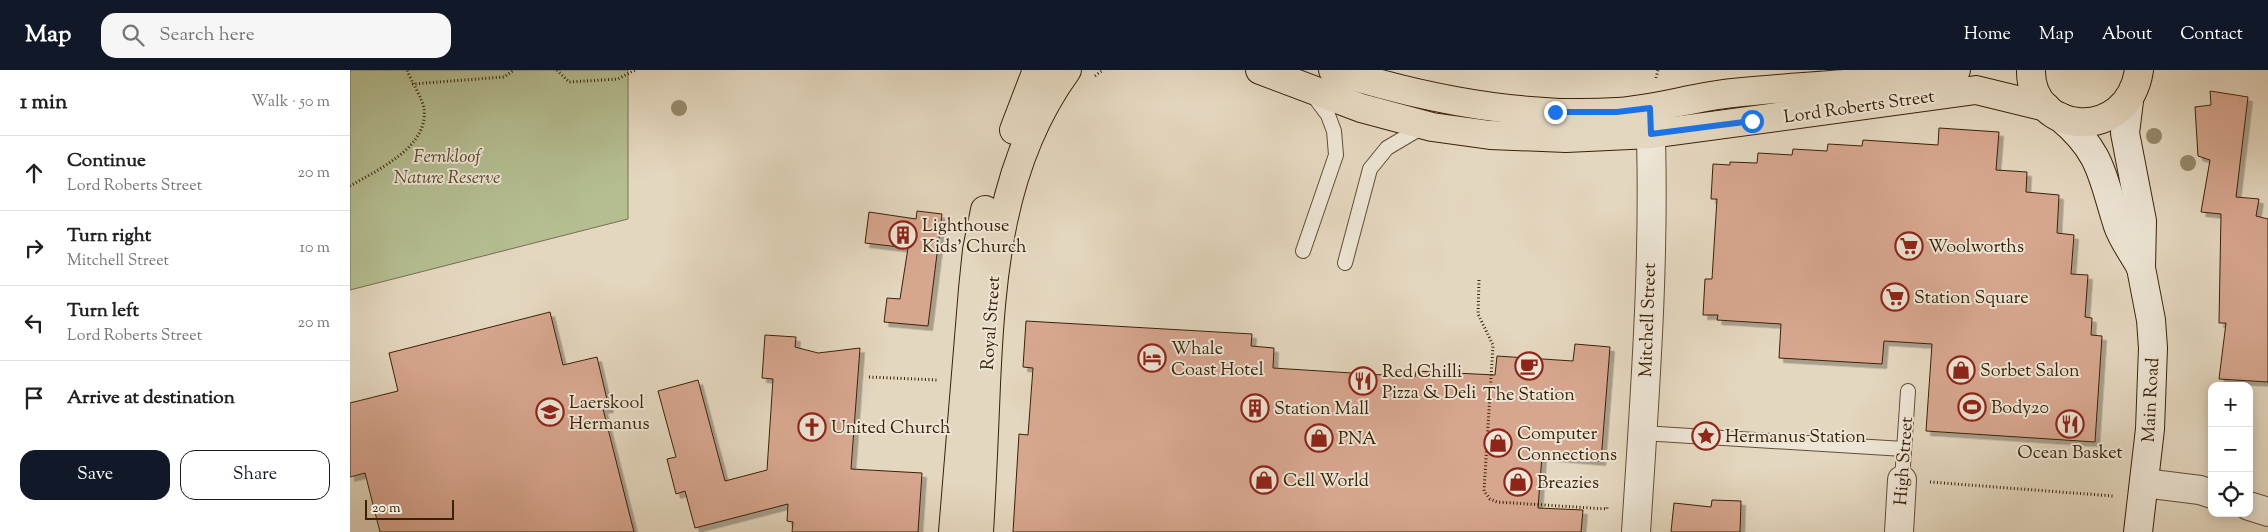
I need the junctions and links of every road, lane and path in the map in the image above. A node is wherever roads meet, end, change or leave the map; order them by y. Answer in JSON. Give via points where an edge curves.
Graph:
{"nodes":[{"id":1,"x":406,"y":70,"type":"edge"},
{"id":2,"x":514,"y":70,"type":"edge"},
{"id":3,"x":557,"y":70,"type":"edge"},
{"id":4,"x":635,"y":70,"type":"edge"},
{"id":5,"x":1037,"y":70,"type":"edge"},
{"id":6,"x":1068,"y":70,"type":"edge"},
{"id":7,"x":1260,"y":70,"type":"edge"},
{"id":8,"x":1333,"y":70,"type":"edge"},
{"id":9,"x":1956,"y":70,"type":"edge"},
{"id":10,"x":2031,"y":70,"type":"edge"},
{"id":11,"x":2139,"y":70,"type":"edge"},
{"id":12,"x":412,"y":84,"type":"junction"},
{"id":13,"x":1304,"y":88,"type":"junction"},
{"id":14,"x":2129,"y":101,"type":"junction"},
{"id":15,"x":2053,"y":112,"type":"junction"},
{"id":16,"x":1650,"y":121,"type":"junction"},
{"id":17,"x":1432,"y":127,"type":"junction"},
{"id":18,"x":350,"y":186,"type":"edge"},
{"id":19,"x":1303,"y":251,"type":"dead end"},
{"id":20,"x":1345,"y":263,"type":"dead end"},
{"id":21,"x":2141,"y":268,"type":"junction"},
{"id":22,"x":1480,"y":280,"type":"dead end"},
{"id":23,"x":869,"y":377,"type":"dead end"},
{"id":24,"x":965,"y":381,"type":"junction"},
{"id":25,"x":1908,"y":391,"type":"dead end"},
{"id":26,"x":1642,"y":432,"type":"junction"},
{"id":27,"x":1904,"y":448,"type":"junction"},
{"id":28,"x":1902,"y":480,"type":"junction"},
{"id":29,"x":2144,"y":483,"type":"junction"},
{"id":30,"x":2208,"y":493,"type":"edge"},
{"id":31,"x":2116,"y":497,"type":"dead end"},
{"id":32,"x":1607,"y":501,"type":"dead end"},
{"id":33,"x":2253,"y":507,"type":"edge"},
{"id":34,"x":2268,"y":512,"type":"edge"},
{"id":35,"x":953,"y":532,"type":"edge"},
{"id":36,"x":979,"y":532,"type":"edge"},
{"id":37,"x":1636,"y":532,"type":"edge"},
{"id":38,"x":1898,"y":532,"type":"edge"},
{"id":39,"x":2138,"y":532,"type":"edge"}],
"edges":[{"from":1,"to":12,"type":"path"},
{"from":2,"to":12,"type":"path","via":[[504,77]]},
{"from":3,"to":4,"type":"path","via":[[569,82],[618,79]]},
{"from":5,"to":24,"type":"main road","name":"Royal Street","via":[[985,210],[977,250]]},
{"from":6,"to":36,"type":"main road","name":"Royal Street","via":[[1031,133],[1004,210],[996,250],[990,300]]},
{"from":7,"to":13,"type":"main road","name":"Lord Roberts Street"},
{"from":8,"to":16,"type":"main road","name":"Lord Roberts Street","via":[[1414,93],[1478,104],[1555,112],[1617,112]]},
{"from":9,"to":16,"type":"main road","name":"Lord Roberts Street","via":[[1731,93]]},
{"from":10,"to":15,"type":"main road","name":"Main Road","via":[[2033,86]]},
{"from":11,"to":14,"type":"main road","name":"Main Road","via":[[2137,85]]},
{"from":12,"to":18,"type":"path","via":[[424,108],[422,131],[402,154]]},
{"from":13,"to":17,"type":"main road","name":"Lord Roberts Street","via":[[1361,108]]},
{"from":13,"to":19,"type":"lane","via":[[1328,115],[1334,131],[1336,155]]},
{"from":14,"to":15,"type":"main road","name":"Main Road","via":[[2114,115],[2096,122],[2076,123]]},
{"from":14,"to":21,"type":"main road","name":"Main Road","via":[[2125,133],[2142,220]]},
{"from":15,"to":16,"type":"main road","name":"Lord Roberts Street","via":[[1976,90]]},
{"from":15,"to":21,"type":"main road","name":"Main Road","via":[[2094,154],[2119,228]]},
{"from":16,"to":17,"type":"main road","name":"Lord Roberts Street","via":[[1542,137],[1490,135]]},
{"from":16,"to":26,"type":"main road","name":"Mitchell Street","via":[[1648,348]]},
{"from":17,"to":20,"type":"lane","via":[[1398,140],[1370,169]]},
{"from":21,"to":29,"type":"main road","name":"Main Road","via":[[2153,348]]},
{"from":22,"to":32,"type":"path","via":[[1478,314],[1494,345],[1484,491],[1497,502],[1607,509]]},
{"from":23,"to":24,"type":"path"},
{"from":24,"to":35,"type":"main road","name":"Royal Street"},
{"from":25,"to":27,"type":"lane","name":"High Street"},
{"from":26,"to":27,"type":"lane"},
{"from":26,"to":37,"type":"main road","name":"Mitchell Street"},
{"from":27,"to":28,"type":"lane","name":"High Street"},
{"from":28,"to":31,"type":"path"},
{"from":28,"to":38,"type":"main road","name":"High Street"},
{"from":29,"to":30,"type":"main road"},
{"from":29,"to":39,"type":"main road","name":"Main Road"},
{"from":33,"to":34,"type":"main road"}]}
